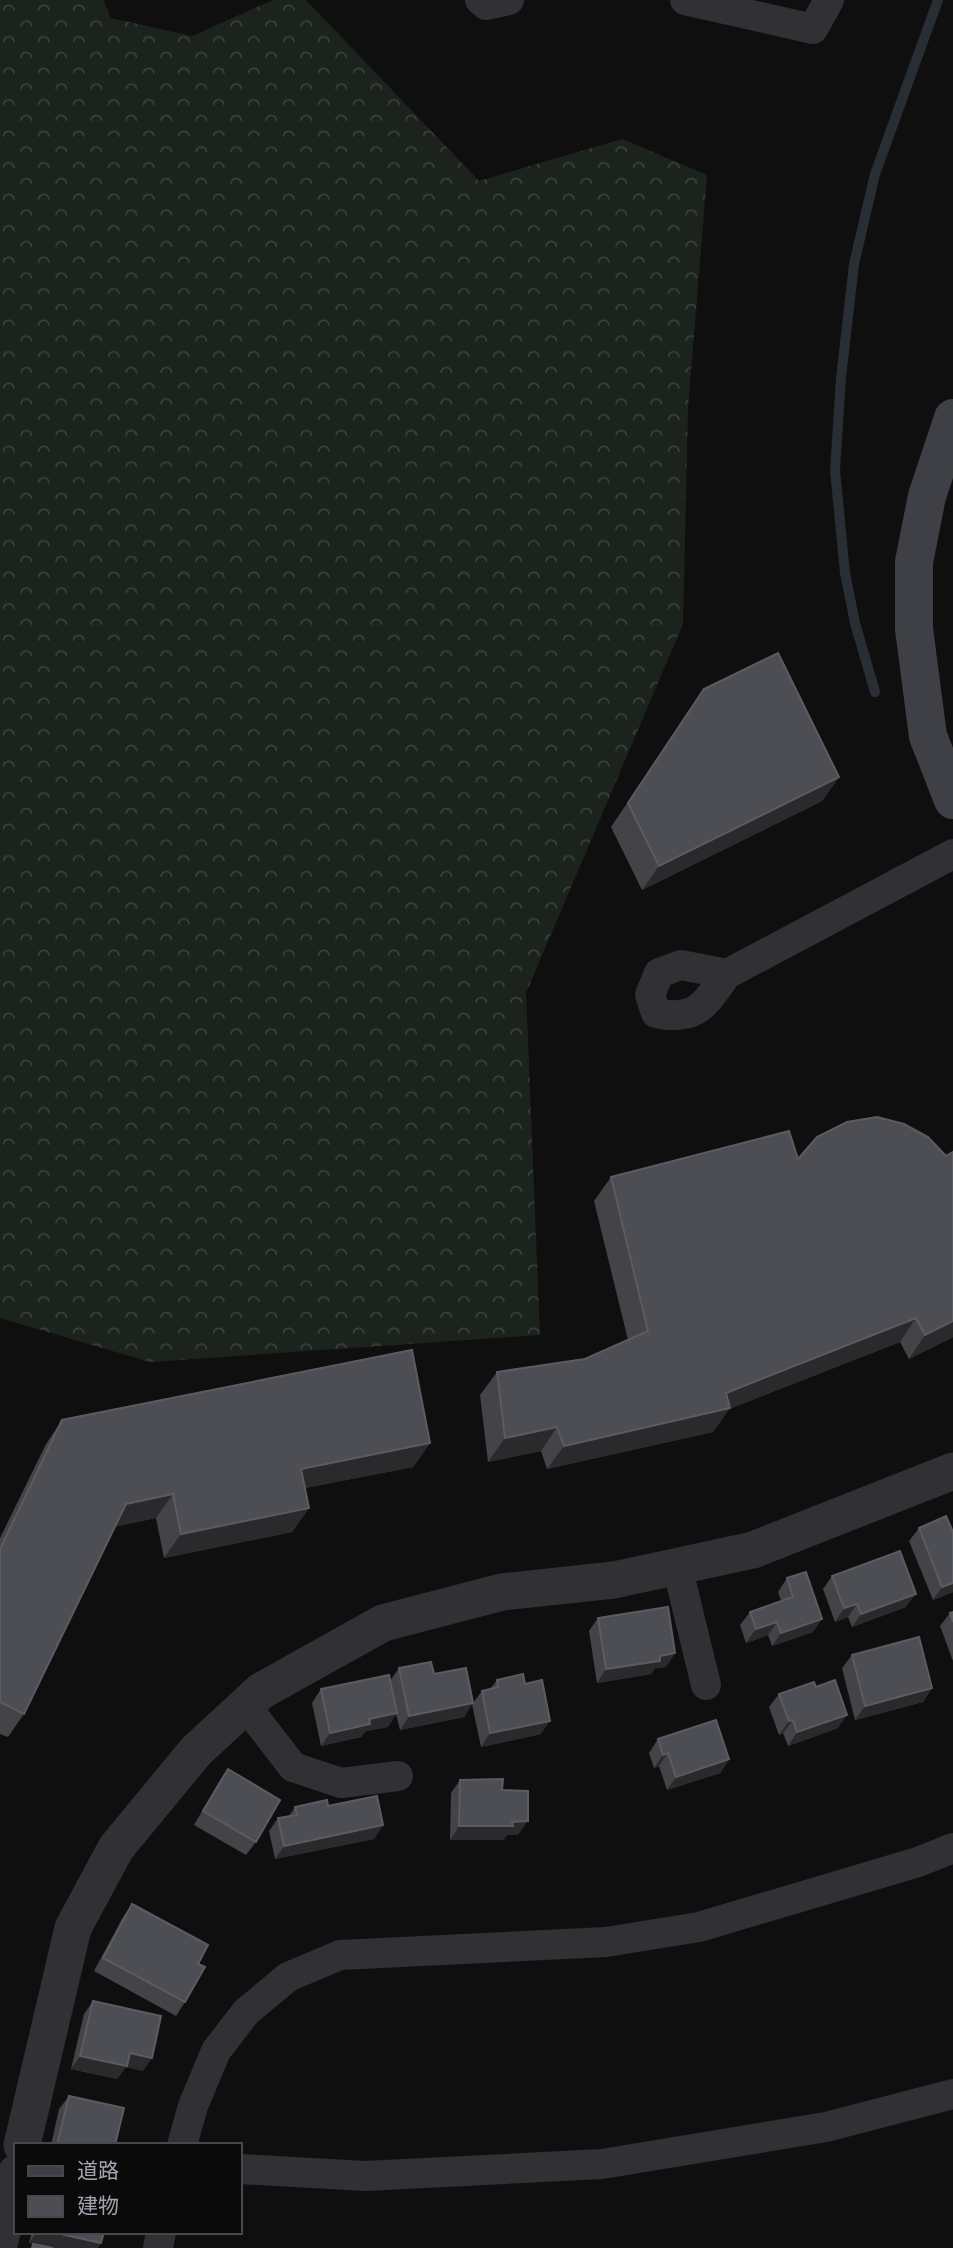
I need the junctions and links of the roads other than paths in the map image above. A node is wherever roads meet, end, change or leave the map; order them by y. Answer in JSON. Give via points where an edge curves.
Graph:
{"nodes":[{"id":1,"x":480,"y":0,"type":"edge"},
{"id":2,"x":509,"y":0,"type":"edge"},
{"id":3,"x":685,"y":0,"type":"edge"},
{"id":4,"x":830,"y":0,"type":"edge"},
{"id":5,"x":953,"y":418,"type":"edge"},
{"id":6,"x":953,"y":800,"type":"edge"},
{"id":7,"x":953,"y":854,"type":"edge"},
{"id":8,"x":727,"y":974,"type":"dead end"},
{"id":9,"x":953,"y":1471,"type":"edge"},
{"id":10,"x":677,"y":1566,"type":"junction"},
{"id":11,"x":706,"y":1685,"type":"dead end"},
{"id":12,"x":245,"y":1705,"type":"junction"},
{"id":13,"x":398,"y":1776,"type":"dead end"},
{"id":14,"x":953,"y":1848,"type":"edge"},
{"id":15,"x":953,"y":2094,"type":"edge"},
{"id":16,"x":22,"y":2143,"type":"edge"},
{"id":17,"x":183,"y":2143,"type":"edge"},
{"id":18,"x":242,"y":2169,"type":"edge"},
{"id":19,"x":14,"y":2182,"type":"edge"},
{"id":20,"x":0,"y":2241,"type":"edge"}],
"edges":[{"from":1,"to":2,"type":"street","via":[[486,5]]},
{"from":3,"to":4,"type":"street","via":[[813,29]]},
{"from":5,"to":6,"type":"main road","via":[[927,496],[914,562],[914,629],[928,736]]},
{"from":7,"to":8,"type":"street"},
{"from":9,"to":10,"type":"street","via":[[753,1550]]},
{"from":10,"to":11,"type":"street"},
{"from":10,"to":12,"type":"street","via":[[614,1580],[502,1592],[383,1623],[261,1691]]},
{"from":12,"to":13,"type":"street","via":[[292,1767],[341,1783]]},
{"from":12,"to":16,"type":"street","via":[[196,1751],[116,1848],[73,1928]]},
{"from":14,"to":17,"type":"street","via":[[699,1927],[606,1942],[340,1955],[288,1977],[246,2012],[216,2050]]},
{"from":15,"to":18,"type":"street","via":[[826,2127],[602,2164],[365,2176]]},
{"from":19,"to":20,"type":"street"}]}
